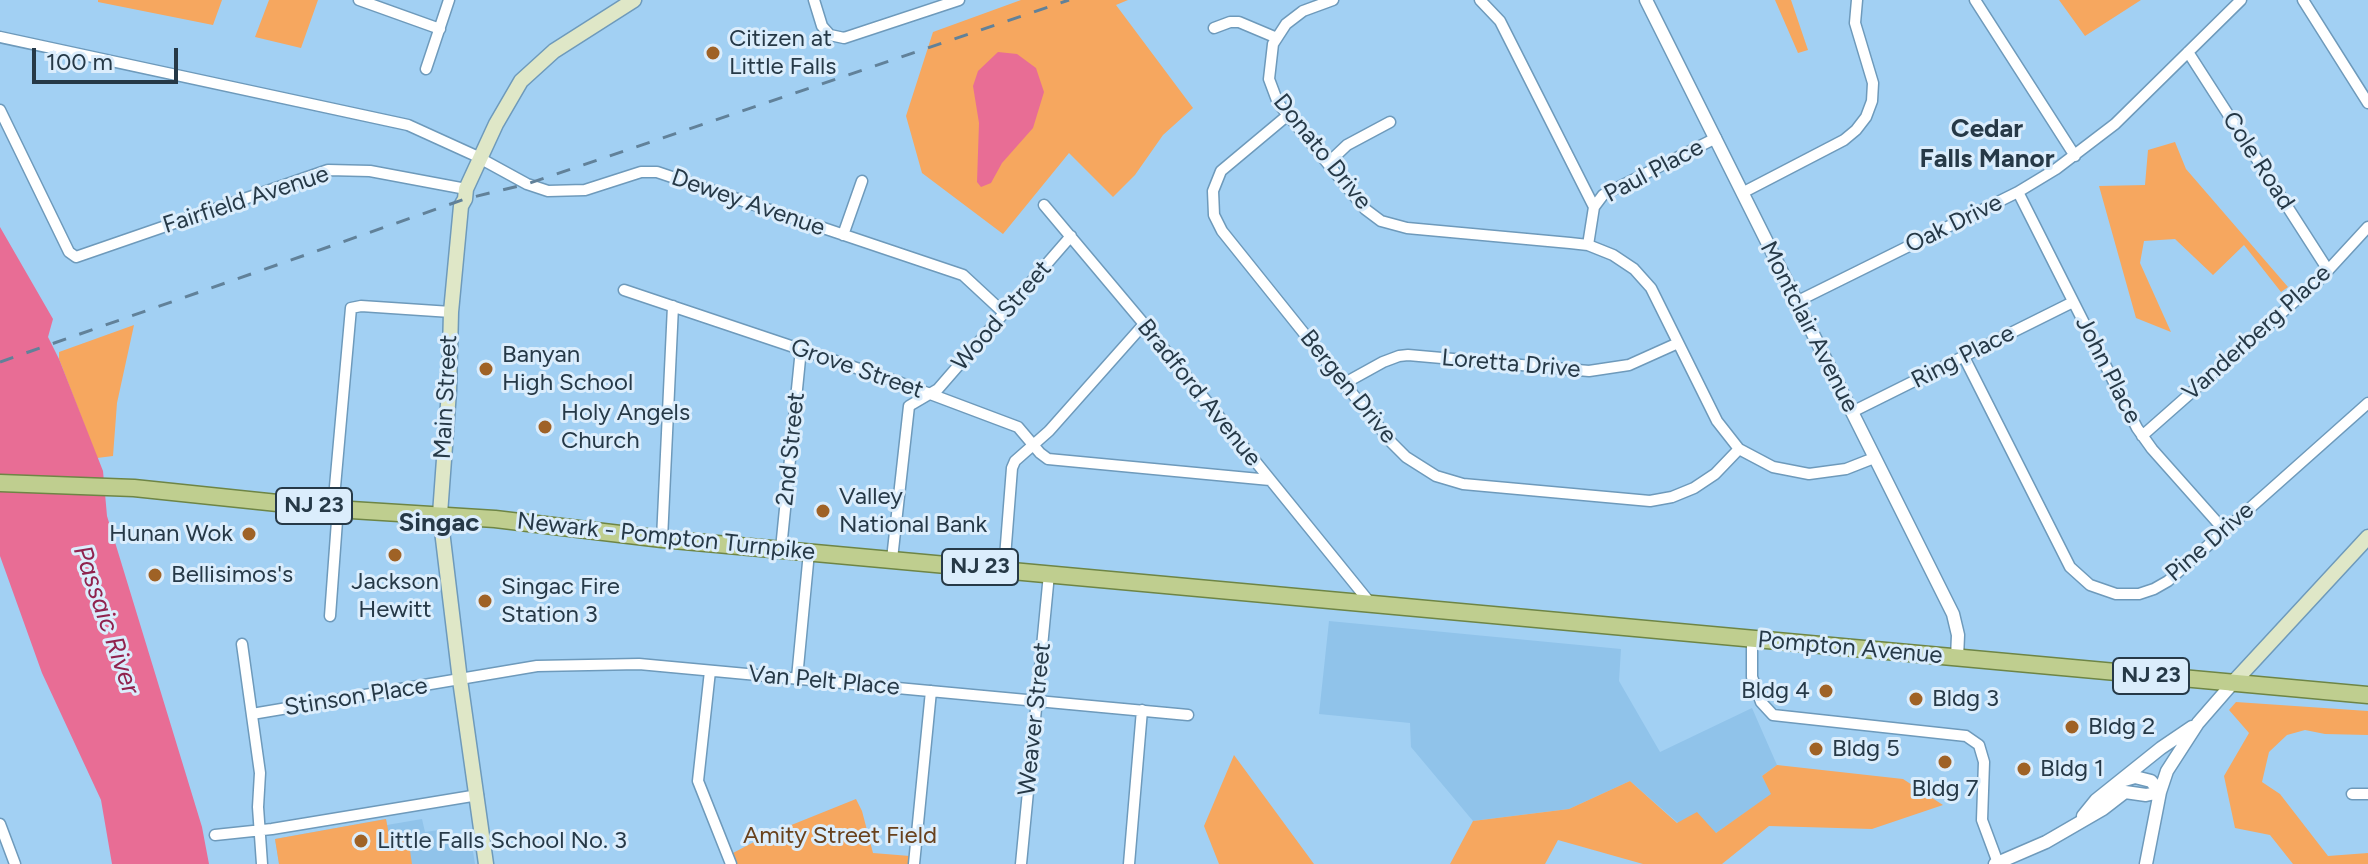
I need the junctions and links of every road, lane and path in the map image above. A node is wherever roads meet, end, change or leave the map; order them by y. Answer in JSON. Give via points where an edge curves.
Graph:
{"nodes":[{"id":1,"x":359,"y":0,"type":"edge"},
{"id":2,"x":449,"y":0,"type":"edge"},
{"id":3,"x":634,"y":0,"type":"edge"},
{"id":4,"x":814,"y":0,"type":"edge"},
{"id":5,"x":959,"y":0,"type":"edge"},
{"id":6,"x":1333,"y":0,"type":"edge"},
{"id":7,"x":1480,"y":0,"type":"edge"},
{"id":8,"x":1646,"y":0,"type":"edge"},
{"id":9,"x":1857,"y":0,"type":"edge"},
{"id":10,"x":1975,"y":0,"type":"edge"},
{"id":11,"x":2241,"y":0,"type":"edge"},
{"id":12,"x":2303,"y":0,"type":"edge"},
{"id":13,"x":1214,"y":28,"type":"dead end"},
{"id":14,"x":440,"y":29,"type":"junction"},
{"id":15,"x":0,"y":37,"type":"edge"},
{"id":16,"x":1277,"y":38,"type":"junction"},
{"id":17,"x":2188,"y":52,"type":"junction"},
{"id":18,"x":426,"y":69,"type":"dead end"},
{"id":19,"x":2368,"y":103,"type":"edge"},
{"id":20,"x":0,"y":110,"type":"edge"},
{"id":21,"x":1288,"y":115,"type":"junction"},
{"id":22,"x":1390,"y":122,"type":"dead end"},
{"id":23,"x":1716,"y":138,"type":"junction"},
{"id":24,"x":2075,"y":156,"type":"junction"},
{"id":25,"x":480,"y":159,"type":"junction"},
{"id":26,"x":1328,"y":163,"type":"junction"},
{"id":27,"x":862,"y":181,"type":"dead end"},
{"id":28,"x":466,"y":189,"type":"junction"},
{"id":29,"x":2018,"y":192,"type":"junction"},
{"id":30,"x":1742,"y":193,"type":"junction"},
{"id":31,"x":1044,"y":205,"type":"dead end"},
{"id":32,"x":1594,"y":207,"type":"junction"},
{"id":33,"x":2368,"y":227,"type":"edge"},
{"id":34,"x":843,"y":235,"type":"junction"},
{"id":35,"x":1071,"y":236,"type":"junction"},
{"id":36,"x":1588,"y":245,"type":"junction"},
{"id":37,"x":2328,"y":270,"type":"junction"},
{"id":38,"x":624,"y":290,"type":"dead end"},
{"id":39,"x":1796,"y":302,"type":"junction"},
{"id":40,"x":2073,"y":302,"type":"junction"},
{"id":41,"x":673,"y":306,"type":"junction"},
{"id":42,"x":451,"y":312,"type":"junction"},
{"id":43,"x":1004,"y":313,"type":"junction"},
{"id":44,"x":1144,"y":324,"type":"junction"},
{"id":45,"x":1678,"y":343,"type":"junction"},
{"id":46,"x":801,"y":349,"type":"junction"},
{"id":47,"x":1964,"y":357,"type":"junction"},
{"id":48,"x":1345,"y":383,"type":"junction"},
{"id":49,"x":932,"y":394,"type":"junction"},
{"id":50,"x":2368,"y":403,"type":"edge"},
{"id":51,"x":1852,"y":412,"type":"junction"},
{"id":52,"x":2142,"y":436,"type":"junction"},
{"id":53,"x":1033,"y":445,"type":"junction"},
{"id":54,"x":1739,"y":449,"type":"junction"},
{"id":55,"x":1874,"y":458,"type":"junction"},
{"id":56,"x":1270,"y":480,"type":"junction"},
{"id":57,"x":0,"y":483,"type":"edge"},
{"id":58,"x":335,"y":509,"type":"junction"},
{"id":59,"x":440,"y":514,"type":"junction"},
{"id":60,"x":2224,"y":530,"type":"junction"},
{"id":61,"x":2368,"y":537,"type":"edge"},
{"id":62,"x":662,"y":539,"type":"junction"},
{"id":63,"x":781,"y":549,"type":"junction"},
{"id":64,"x":809,"y":552,"type":"junction"},
{"id":65,"x":892,"y":559,"type":"junction"},
{"id":66,"x":1004,"y":570,"type":"junction"},
{"id":67,"x":1049,"y":574,"type":"junction"},
{"id":68,"x":1331,"y":600,"type":"joint"},
{"id":69,"x":1371,"y":604,"type":"junction"},
{"id":70,"x":330,"y":616,"type":"dead end"},
{"id":71,"x":1752,"y":639,"type":"junction"},
{"id":72,"x":242,"y":644,"type":"dead end"},
{"id":73,"x":1957,"y":658,"type":"junction"},
{"id":74,"x":710,"y":671,"type":"junction"},
{"id":75,"x":797,"y":678,"type":"junction"},
{"id":76,"x":460,"y":680,"type":"junction"},
{"id":77,"x":2232,"y":684,"type":"junction"},
{"id":78,"x":931,"y":691,"type":"junction"},
{"id":79,"x":2368,"y":695,"type":"edge"},
{"id":80,"x":1036,"y":701,"type":"junction"},
{"id":81,"x":1142,"y":710,"type":"junction"},
{"id":82,"x":252,"y":714,"type":"junction"},
{"id":83,"x":1188,"y":715,"type":"dead end"},
{"id":84,"x":2198,"y":723,"type":"junction"},
{"id":85,"x":2120,"y":781,"type":"junction"},
{"id":86,"x":2160,"y":792,"type":"junction"},
{"id":87,"x":2352,"y":794,"type":"dead end"},
{"id":88,"x":2368,"y":794,"type":"edge"},
{"id":89,"x":478,"y":795,"type":"junction"},
{"id":90,"x":2078,"y":821,"type":"junction"},
{"id":91,"x":0,"y":824,"type":"edge"},
{"id":92,"x":260,"y":830,"type":"junction"},
{"id":93,"x":215,"y":835,"type":"dead end"},
{"id":94,"x":1996,"y":863,"type":"edge"},
{"id":95,"x":15,"y":864,"type":"edge"},
{"id":96,"x":262,"y":864,"type":"edge"},
{"id":97,"x":486,"y":864,"type":"edge"},
{"id":98,"x":731,"y":864,"type":"edge"},
{"id":99,"x":914,"y":864,"type":"edge"},
{"id":100,"x":1021,"y":864,"type":"edge"},
{"id":101,"x":1129,"y":864,"type":"edge"},
{"id":102,"x":2146,"y":864,"type":"edge"}],
"edges":[{"from":1,"to":14,"type":"street"},
{"from":2,"to":14,"type":"street"},
{"from":3,"to":25,"type":"main road","name":"Main Street","via":[[535,66],[510,98]]},
{"from":4,"to":5,"type":"street","via":[[822,26],[830,35],[844,38]]},
{"from":6,"to":16,"type":"street","via":[[1295,16]]},
{"from":7,"to":32,"type":"street","via":[[1500,21]]},
{"from":8,"to":23,"type":"street","name":"Montclair Avenue"},
{"from":9,"to":30,"type":"street","via":[[1855,23],[1873,83],[1866,117],[1844,140]]},
{"from":10,"to":24,"type":"street"},
{"from":11,"to":17,"type":"street","name":"Oak Drive"},
{"from":12,"to":19,"type":"street"},
{"from":13,"to":16,"type":"street","via":[[1239,22]]},
{"from":14,"to":18,"type":"street"},
{"from":15,"to":25,"type":"street","name":"Dewey Avenue","via":[[408,125]]},
{"from":16,"to":21,"type":"street","name":"Donato Drive","via":[[1269,79]]},
{"from":17,"to":24,"type":"street","name":"Oak Drive"},
{"from":17,"to":37,"type":"street","name":"Cole Road"},
{"from":20,"to":28,"type":"street","name":"Fairfield Avenue","via":[[76,257],[328,170],[370,171]]},
{"from":21,"to":26,"type":"street","name":"Donato Drive"},
{"from":21,"to":48,"type":"street","name":"Bergen Drive","via":[[1221,171],[1213,191],[1214,215]]},
{"from":22,"to":26,"type":"street","via":[[1347,145]]},
{"from":23,"to":30,"type":"street","name":"Montclair Avenue"},
{"from":23,"to":32,"type":"street","name":"Paul Place","via":[[1603,195]]},
{"from":24,"to":29,"type":"street","name":"Oak Drive"},
{"from":25,"to":28,"type":"main road","name":"Main Street"},
{"from":25,"to":34,"type":"street","name":"Dewey Avenue","via":[[548,191],[585,190],[657,172]]},
{"from":26,"to":36,"type":"street","name":"Donato Drive","via":[[1365,209],[1393,225]]},
{"from":27,"to":34,"type":"street"},
{"from":28,"to":42,"type":"main road","name":"Main Street"},
{"from":29,"to":39,"type":"street","name":"Oak Drive"},
{"from":29,"to":40,"type":"street","name":"John Place"},
{"from":30,"to":39,"type":"street","name":"Montclair Avenue"},
{"from":31,"to":35,"type":"street","name":"Bradford Avenue"},
{"from":32,"to":36,"type":"street"},
{"from":33,"to":37,"type":"street","name":"Vanderberg Place"},
{"from":34,"to":43,"type":"street","name":"Dewey Avenue","via":[[963,275]]},
{"from":35,"to":43,"type":"street","name":"Wood Street"},
{"from":35,"to":44,"type":"street","name":"Bradford Avenue"},
{"from":36,"to":45,"type":"street","name":"Donato Drive","via":[[1613,255],[1644,278]]},
{"from":37,"to":52,"type":"street","name":"Vanderberg Place"},
{"from":38,"to":41,"type":"street","name":"Grove Street"},
{"from":39,"to":51,"type":"street","name":"Montclair Avenue"},
{"from":40,"to":47,"type":"street","name":"Ring Place"},
{"from":40,"to":52,"type":"street","name":"John Place"},
{"from":41,"to":46,"type":"street","name":"Grove Street"},
{"from":41,"to":62,"type":"street"},
{"from":42,"to":58,"type":"street","via":[[351,308]]},
{"from":42,"to":59,"type":"main road","name":"Main Street"},
{"from":43,"to":49,"type":"street","name":"Wood Street"},
{"from":44,"to":53,"type":"street"},
{"from":44,"to":56,"type":"street","name":"Bradford Avenue"},
{"from":45,"to":48,"type":"street","name":"Loretta Drive","via":[[1629,365],[1589,371],[1399,356]]},
{"from":45,"to":54,"type":"street","name":"Donato Drive","via":[[1717,421]]},
{"from":46,"to":49,"type":"street","name":"Grove Street"},
{"from":46,"to":63,"type":"street","name":"2nd Street"},
{"from":47,"to":51,"type":"street","name":"Ring Place"},
{"from":47,"to":60,"type":"street","name":"Pine Drive","via":[[2065,559],[2090,585],[2124,595],[2154,589]]},
{"from":48,"to":54,"type":"street","name":"Bergen Drive","via":[[1406,457],[1436,476],[1463,484],[1661,499],[1705,481]]},
{"from":49,"to":53,"type":"street","name":"Grove Street","via":[[1018,427]]},
{"from":49,"to":65,"type":"street","name":"Wood Street","via":[[907,412]]},
{"from":50,"to":60,"type":"street","name":"Pine Drive"},
{"from":51,"to":55,"type":"street","name":"Montclair Avenue"},
{"from":52,"to":60,"type":"street","name":"John Place"},
{"from":53,"to":56,"type":"street","name":"Grove Street","via":[[1056,461]]},
{"from":53,"to":66,"type":"street","via":[[1012,468]]},
{"from":54,"to":55,"type":"street","name":"Donato Drive","via":[[1773,467],[1809,474]]},
{"from":55,"to":73,"type":"street","name":"Montclair Avenue","via":[[1953,614]]},
{"from":56,"to":69,"type":"street","name":"Bradford Avenue"},
{"from":57,"to":58,"type":"main road","name":"Newark - Pompton Turnpike","number":"NJ 23","via":[[134,488]]},
{"from":58,"to":59,"type":"main road","name":"Newark - Pompton Turnpike","number":"NJ 23"},
{"from":58,"to":70,"type":"street"},
{"from":59,"to":62,"type":"main road","name":"Newark - Pompton Turnpike","number":"NJ 23"},
{"from":59,"to":76,"type":"main road","name":"Main Street"},
{"from":61,"to":77,"type":"main road"},
{"from":62,"to":63,"type":"main road","name":"Newark - Pompton Turnpike","number":"NJ 23"},
{"from":63,"to":64,"type":"main road","name":"Newark - Pompton Turnpike","number":"NJ 23"},
{"from":64,"to":65,"type":"main road","name":"Newark - Pompton Turnpike","number":"NJ 23"},
{"from":64,"to":75,"type":"street"},
{"from":65,"to":66,"type":"main road","name":"Newark - Pompton Turnpike","number":"NJ 23"},
{"from":66,"to":67,"type":"main road","name":"Newark - Pompton Turnpike","number":"NJ 23"},
{"from":67,"to":68,"type":"main road","name":"Newark - Pompton Turnpike","number":"NJ 23"},
{"from":67,"to":80,"type":"street","name":"Weaver Street"},
{"from":68,"to":69,"type":"main road","name":"Pompton Avenue","number":"NJ 23"},
{"from":69,"to":71,"type":"main road","name":"Pompton Avenue","number":"NJ 23"},
{"from":71,"to":73,"type":"main road","name":"Pompton Avenue","number":"NJ 23"},
{"from":71,"to":94,"type":"street","via":[[1752,677],[1761,702],[1773,715],[1966,736],[1979,745],[1984,762],[1982,820]]},
{"from":72,"to":82,"type":"street"},
{"from":73,"to":77,"type":"main road","name":"Pompton Avenue","number":"NJ 23"},
{"from":74,"to":75,"type":"street","name":"Van Pelt Place"},
{"from":74,"to":76,"type":"street","name":"Van Pelt Place","via":[[639,664],[537,666]]},
{"from":74,"to":98,"type":"street","via":[[698,781]]},
{"from":75,"to":78,"type":"street","name":"Van Pelt Place"},
{"from":76,"to":82,"type":"street","name":"Stinson Place"},
{"from":76,"to":89,"type":"main road","name":"Main Street"},
{"from":77,"to":79,"type":"main road","name":"Pompton Avenue","number":"NJ 23"},
{"from":77,"to":84,"type":"street"},
{"from":78,"to":80,"type":"street","name":"Van Pelt Place"},
{"from":78,"to":99,"type":"street"},
{"from":80,"to":81,"type":"street","name":"Van Pelt Place"},
{"from":80,"to":100,"type":"street","name":"Weaver Street"},
{"from":81,"to":83,"type":"street","name":"Van Pelt Place"},
{"from":81,"to":101,"type":"street"},
{"from":82,"to":92,"type":"street"},
{"from":84,"to":85,"type":"street"},
{"from":84,"to":86,"type":"street","via":[[2170,764]]},
{"from":85,"to":86,"type":"street","via":[[2151,781]]},
{"from":85,"to":90,"type":"street"},
{"from":86,"to":90,"type":"street","via":[[2125,792]]},
{"from":86,"to":102,"type":"street"},
{"from":87,"to":88,"type":"street"},
{"from":89,"to":92,"type":"street"},
{"from":89,"to":97,"type":"main road","name":"Main Street"},
{"from":90,"to":94,"type":"street"},
{"from":91,"to":95,"type":"street"},
{"from":92,"to":93,"type":"street"},
{"from":92,"to":96,"type":"street"}]}
